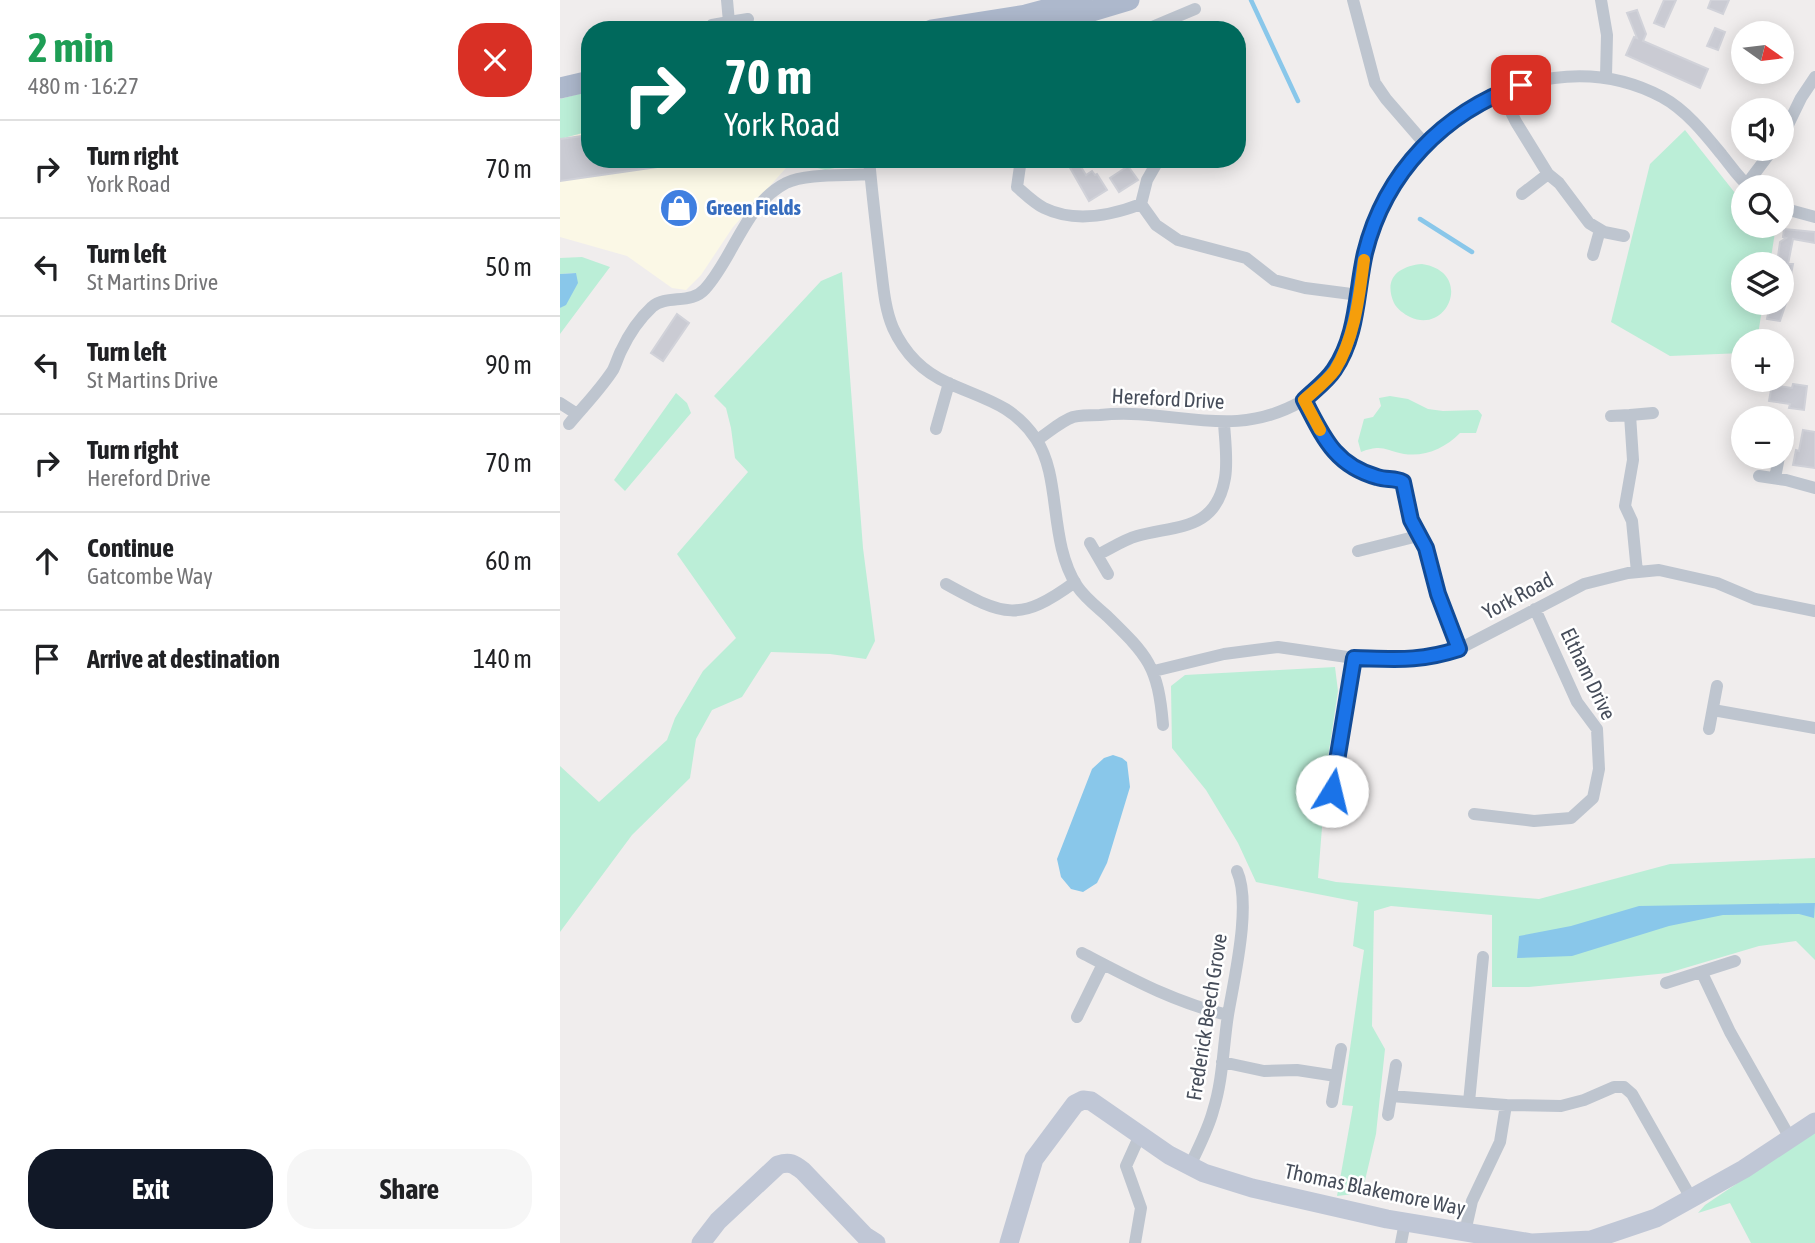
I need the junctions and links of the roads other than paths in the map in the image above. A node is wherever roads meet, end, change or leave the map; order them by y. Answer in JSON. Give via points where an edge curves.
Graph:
{"nodes":[{"id":1,"x":727,"y":0,"type":"edge"},
{"id":2,"x":1081,"y":0,"type":"edge"},
{"id":3,"x":1129,"y":0,"type":"edge"},
{"id":4,"x":1353,"y":0,"type":"edge"},
{"id":5,"x":1601,"y":0,"type":"edge"},
{"id":6,"x":1195,"y":9,"type":"dead end"},
{"id":7,"x":748,"y":19,"type":"dead end"},
{"id":8,"x":729,"y":21,"type":"edge"},
{"id":9,"x":735,"y":21,"type":"edge"},
{"id":10,"x":988,"y":21,"type":"edge"},
{"id":11,"x":1059,"y":21,"type":"edge"},
{"id":12,"x":1166,"y":21,"type":"edge"},
{"id":13,"x":1606,"y":76,"type":"junction"},
{"id":14,"x":1815,"y":77,"type":"edge"},
{"id":15,"x":581,"y":83,"type":"edge"},
{"id":16,"x":560,"y":88,"type":"edge"},
{"id":17,"x":1502,"y":92,"type":"junction"},
{"id":18,"x":1794,"y":115,"type":"edge"},
{"id":19,"x":1425,"y":144,"type":"junction"},
{"id":20,"x":870,"y":168,"type":"edge"},
{"id":21,"x":1020,"y":168,"type":"edge"},
{"id":22,"x":1154,"y":168,"type":"edge"},
{"id":23,"x":870,"y":174,"type":"junction"},
{"id":24,"x":1548,"y":174,"type":"junction"},
{"id":25,"x":1739,"y":175,"type":"edge"},
{"id":26,"x":1522,"y":194,"type":"dead end"},
{"id":27,"x":1141,"y":204,"type":"junction"},
{"id":28,"x":1794,"y":211,"type":"edge"},
{"id":29,"x":1815,"y":217,"type":"edge"},
{"id":30,"x":1600,"y":230,"type":"junction"},
{"id":31,"x":1624,"y":236,"type":"dead end"},
{"id":32,"x":1594,"y":255,"type":"dead end"},
{"id":33,"x":1359,"y":295,"type":"junction"},
{"id":34,"x":949,"y":383,"type":"junction"},
{"id":35,"x":1304,"y":400,"type":"junction"},
{"id":36,"x":560,"y":403,"type":"edge"},
{"id":37,"x":1653,"y":413,"type":"dead end"},
{"id":38,"x":1630,"y":415,"type":"junction"},
{"id":39,"x":1611,"y":416,"type":"dead end"},
{"id":40,"x":1224,"y":423,"type":"junction"},
{"id":41,"x":936,"y":429,"type":"dead end"},
{"id":42,"x":1037,"y":440,"type":"junction"},
{"id":43,"x":1777,"y":469,"type":"edge"},
{"id":44,"x":1759,"y":475,"type":"dead end"},
{"id":45,"x":1775,"y":478,"type":"junction"},
{"id":46,"x":1815,"y":488,"type":"edge"},
{"id":47,"x":1418,"y":537,"type":"junction"},
{"id":48,"x":1090,"y":543,"type":"dead end"},
{"id":49,"x":1358,"y":551,"type":"dead end"},
{"id":50,"x":1097,"y":555,"type":"junction"},
{"id":51,"x":1637,"y":572,"type":"junction"},
{"id":52,"x":1108,"y":574,"type":"dead end"},
{"id":53,"x":1075,"y":582,"type":"junction"},
{"id":54,"x":946,"y":584,"type":"dead end"},
{"id":55,"x":1535,"y":609,"type":"junction"},
{"id":56,"x":1815,"y":611,"type":"edge"},
{"id":57,"x":1459,"y":649,"type":"junction"},
{"id":58,"x":1354,"y":658,"type":"junction"},
{"id":59,"x":1154,"y":671,"type":"junction"},
{"id":60,"x":1717,"y":686,"type":"dead end"},
{"id":61,"x":1713,"y":710,"type":"junction"},
{"id":62,"x":1163,"y":725,"type":"dead end"},
{"id":63,"x":1815,"y":728,"type":"edge"},
{"id":64,"x":1709,"y":729,"type":"dead end"},
{"id":65,"x":1332,"y":791,"type":"dead end"},
{"id":66,"x":1474,"y":814,"type":"dead end"},
{"id":67,"x":1237,"y":871,"type":"dead end"},
{"id":68,"x":1082,"y":953,"type":"dead end"},
{"id":69,"x":1483,"y":957,"type":"dead end"},
{"id":70,"x":1735,"y":961,"type":"dead end"},
{"id":71,"x":1103,"y":964,"type":"junction"},
{"id":72,"x":1702,"y":973,"type":"junction"},
{"id":73,"x":1666,"y":983,"type":"dead end"},
{"id":74,"x":1228,"y":1014,"type":"junction"},
{"id":75,"x":1077,"y":1017,"type":"dead end"},
{"id":76,"x":1341,"y":1049,"type":"dead end"},
{"id":77,"x":1222,"y":1062,"type":"junction"},
{"id":78,"x":1396,"y":1065,"type":"dead end"},
{"id":79,"x":1336,"y":1076,"type":"junction"},
{"id":80,"x":1391,"y":1096,"type":"junction"},
{"id":81,"x":1332,"y":1102,"type":"dead end"},
{"id":82,"x":1469,"y":1102,"type":"junction"},
{"id":83,"x":1506,"y":1105,"type":"junction"},
{"id":84,"x":1388,"y":1115,"type":"dead end"},
{"id":85,"x":1815,"y":1122,"type":"edge"},
{"id":86,"x":1140,"y":1135,"type":"junction"},
{"id":87,"x":1790,"y":1138,"type":"junction"},
{"id":88,"x":1190,"y":1166,"type":"junction"},
{"id":89,"x":1691,"y":1199,"type":"junction"},
{"id":90,"x":1405,"y":1222,"type":"junction"},
{"id":91,"x":1465,"y":1232,"type":"junction"},
{"id":92,"x":701,"y":1243,"type":"edge"},
{"id":93,"x":876,"y":1243,"type":"edge"},
{"id":94,"x":1009,"y":1243,"type":"edge"},
{"id":95,"x":1135,"y":1243,"type":"edge"},
{"id":96,"x":1401,"y":1243,"type":"edge"}],
"edges":[{"from":1,"to":8,"type":"street"},
{"from":2,"to":10,"type":"main road"},
{"from":3,"to":11,"type":"main road"},
{"from":4,"to":19,"type":"street","via":[[1375,83]]},
{"from":5,"to":13,"type":"street","via":[[1607,35]]},
{"from":6,"to":12,"type":"street"},
{"from":7,"to":9,"type":"street"},
{"from":13,"to":17,"type":"street","name":"Hereford Drive","via":[[1563,76]]},
{"from":13,"to":25,"type":"street","name":"Hereford Drive","via":[[1644,88],[1675,105]]},
{"from":14,"to":18,"type":"street"},
{"from":15,"to":16,"type":"main road"},
{"from":17,"to":19,"type":"street","name":"Hereford Drive","via":[[1464,111]]},
{"from":17,"to":24,"type":"street"},
{"from":19,"to":33,"type":"street","name":"Hereford Drive","via":[[1394,186],[1372,228]]},
{"from":20,"to":23,"type":"street"},
{"from":21,"to":27,"type":"street","via":[[1017,187],[1043,208],[1071,216],[1098,216]]},
{"from":22,"to":27,"type":"street"},
{"from":23,"to":34,"type":"street","via":[[893,327],[924,369]]},
{"from":23,"to":36,"type":"street","via":[[802,179],[777,190],[748,220],[717,276],[702,292],[653,306],[626,340],[614,368],[573,419]]},
{"from":24,"to":26,"type":"street"},
{"from":24,"to":30,"type":"street"},
{"from":27,"to":33,"type":"street","via":[[1156,225],[1178,240],[1247,258],[1274,280]]},
{"from":28,"to":29,"type":"street"},
{"from":30,"to":31,"type":"street"},
{"from":30,"to":32,"type":"street"},
{"from":33,"to":35,"type":"street","name":"Hereford Drive","via":[[1348,342],[1335,370]]},
{"from":34,"to":41,"type":"street"},
{"from":34,"to":42,"type":"street","via":[[1008,408]]},
{"from":35,"to":40,"type":"street","name":"Hereford Drive","via":[[1256,420]]},
{"from":35,"to":47,"type":"street","via":[[1330,449],[1357,469],[1403,482]]},
{"from":37,"to":38,"type":"street"},
{"from":38,"to":39,"type":"street"},
{"from":38,"to":51,"type":"street","via":[[1633,460],[1625,506],[1632,521]]},
{"from":40,"to":42,"type":"street","name":"Hereford Drive","via":[[1123,412],[1073,417]]},
{"from":40,"to":50,"type":"street","via":[[1226,475],[1211,509],[1189,526],[1127,539]]},
{"from":42,"to":53,"type":"street","via":[[1047,462],[1063,559]]},
{"from":43,"to":45,"type":"street"},
{"from":44,"to":45,"type":"street"},
{"from":45,"to":46,"type":"street"},
{"from":47,"to":49,"type":"street"},
{"from":47,"to":57,"type":"street","via":[[1426,548]]},
{"from":48,"to":50,"type":"street"},
{"from":50,"to":52,"type":"street"},
{"from":51,"to":55,"type":"street","name":"York Road","via":[[1584,584]]},
{"from":51,"to":56,"type":"street","name":"York Road","via":[[1659,569],[1704,579],[1755,599]]},
{"from":53,"to":54,"type":"street","via":[[1027,610],[988,606]]},
{"from":53,"to":59,"type":"street","via":[[1138,646]]},
{"from":55,"to":57,"type":"street","name":"York Road"},
{"from":55,"to":66,"type":"street","name":"Eltham Drive","via":[[1577,702],[1597,729],[1599,769],[1593,798],[1572,818],[1534,821]]},
{"from":57,"to":58,"type":"street","name":"York Road","via":[[1409,660]]},
{"from":58,"to":59,"type":"street","name":"York Road","via":[[1278,647]]},
{"from":58,"to":65,"type":"street"},
{"from":59,"to":62,"type":"street"},
{"from":60,"to":61,"type":"street"},
{"from":61,"to":63,"type":"street"},
{"from":61,"to":64,"type":"street"},
{"from":67,"to":74,"type":"street","name":"Frederick Beech Grove","via":[[1243,901]]},
{"from":68,"to":71,"type":"street"},
{"from":69,"to":82,"type":"street"},
{"from":70,"to":72,"type":"street"},
{"from":71,"to":74,"type":"street","via":[[1161,994]]},
{"from":71,"to":75,"type":"street"},
{"from":72,"to":73,"type":"street"},
{"from":72,"to":87,"type":"street"},
{"from":74,"to":77,"type":"street","name":"Frederick Beech Grove"},
{"from":76,"to":79,"type":"street"},
{"from":77,"to":79,"type":"street","via":[[1264,1071]]},
{"from":77,"to":88,"type":"street","name":"Frederick Beech Grove","via":[[1213,1111]]},
{"from":78,"to":80,"type":"street"},
{"from":79,"to":81,"type":"street"},
{"from":80,"to":82,"type":"street"},
{"from":80,"to":84,"type":"street"},
{"from":82,"to":83,"type":"street"},
{"from":83,"to":89,"type":"street","via":[[1561,1106],[1624,1087]]},
{"from":83,"to":91,"type":"street","via":[[1500,1142],[1472,1201]]},
{"from":85,"to":87,"type":"street","name":"Thomas Blakemore Way"},
{"from":86,"to":88,"type":"street","name":"Thomas Blakemore Way"},
{"from":86,"to":94,"type":"street","name":"Thomas Blakemore Way","via":[[1091,1101],[1075,1104],[1034,1159]]},
{"from":86,"to":95,"type":"street","via":[[1126,1166],[1141,1208]]},
{"from":87,"to":89,"type":"street","name":"Thomas Blakemore Way"},
{"from":88,"to":90,"type":"street","name":"Thomas Blakemore Way","via":[[1252,1188]]},
{"from":89,"to":91,"type":"street","name":"Thomas Blakemore Way","via":[[1656,1218],[1591,1240],[1532,1243]]},
{"from":90,"to":91,"type":"street","name":"Thomas Blakemore Way"},
{"from":90,"to":96,"type":"street"},
{"from":92,"to":93,"type":"street","via":[[718,1221],[785,1162],[803,1171]]}]}
